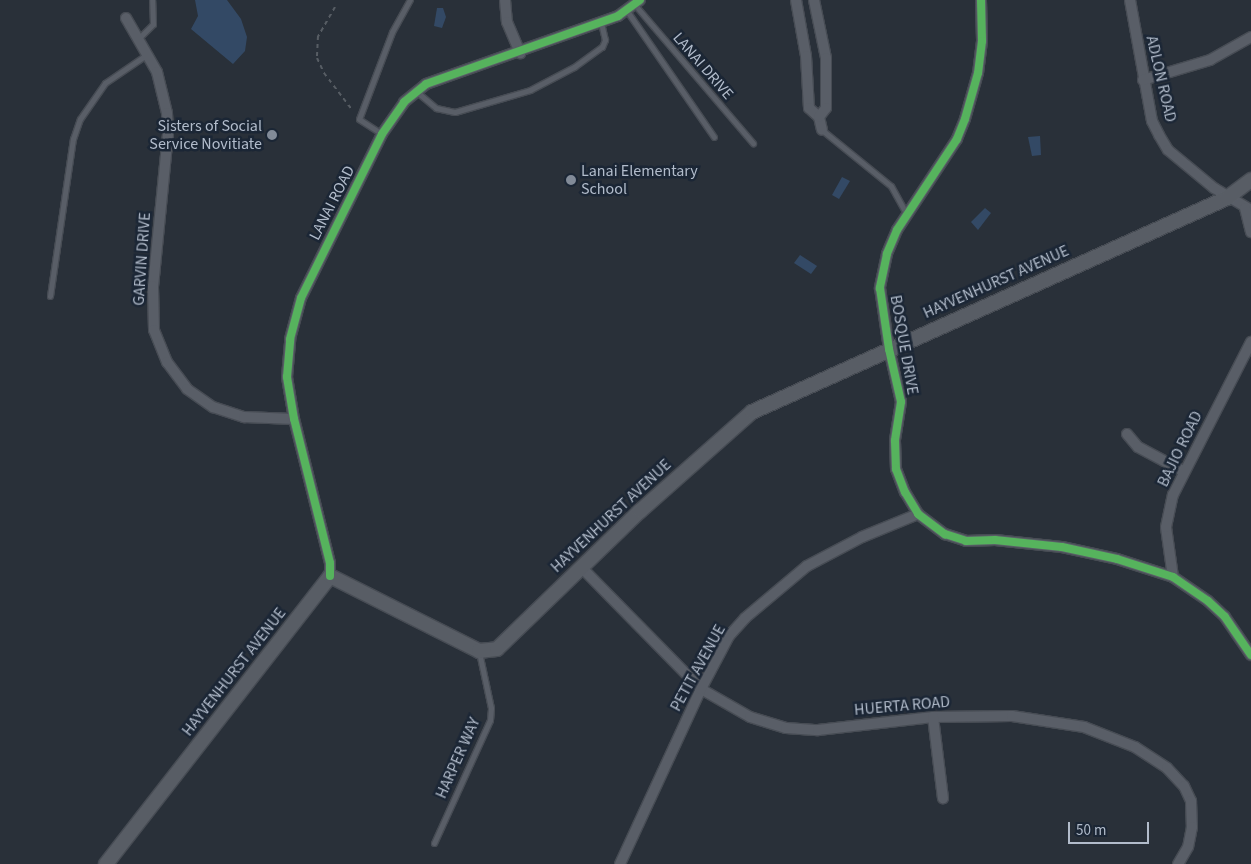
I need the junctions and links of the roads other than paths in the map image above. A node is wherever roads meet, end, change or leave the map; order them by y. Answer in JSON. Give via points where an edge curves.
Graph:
{"nodes":[{"id":1,"x":152,"y":0,"type":"edge"},
{"id":2,"x":410,"y":0,"type":"edge"},
{"id":3,"x":505,"y":0,"type":"edge"},
{"id":4,"x":796,"y":0,"type":"edge"},
{"id":5,"x":814,"y":0,"type":"edge"},
{"id":6,"x":981,"y":0,"type":"edge"},
{"id":7,"x":1130,"y":0,"type":"edge"},
{"id":8,"x":634,"y":5,"type":"edge"},
{"id":9,"x":126,"y":18,"type":"dead end"},
{"id":10,"x":600,"y":23,"type":"junction"},
{"id":11,"x":1251,"y":37,"type":"edge"},
{"id":12,"x":138,"y":39,"type":"junction"},
{"id":13,"x":520,"y":53,"type":"junction"},
{"id":14,"x":146,"y":55,"type":"junction"},
{"id":15,"x":1143,"y":80,"type":"junction"},
{"id":16,"x":417,"y":92,"type":"junction"},
{"id":17,"x":819,"y":117,"type":"junction"},
{"id":18,"x":822,"y":130,"type":"joint"},
{"id":19,"x":382,"y":134,"type":"junction"},
{"id":20,"x":714,"y":137,"type":"dead end"},
{"id":21,"x":753,"y":143,"type":"dead end"},
{"id":22,"x":1251,"y":180,"type":"edge"},
{"id":23,"x":1227,"y":198,"type":"junction"},
{"id":24,"x":1248,"y":209,"type":"edge"},
{"id":25,"x":907,"y":215,"type":"junction"},
{"id":26,"x":1251,"y":232,"type":"edge"},
{"id":27,"x":50,"y":296,"type":"dead end"},
{"id":28,"x":1251,"y":342,"type":"edge"},
{"id":29,"x":889,"y":349,"type":"junction"},
{"id":30,"x":294,"y":419,"type":"junction"},
{"id":31,"x":1127,"y":434,"type":"dead end"},
{"id":32,"x":1183,"y":471,"type":"junction"},
{"id":33,"x":918,"y":514,"type":"junction"},
{"id":34,"x":582,"y":568,"type":"junction"},
{"id":35,"x":330,"y":576,"type":"junction"},
{"id":36,"x":1173,"y":577,"type":"junction"},
{"id":37,"x":1248,"y":643,"type":"edge"},
{"id":38,"x":479,"y":650,"type":"junction"},
{"id":39,"x":1251,"y":655,"type":"edge"},
{"id":40,"x":701,"y":689,"type":"junction"},
{"id":41,"x":933,"y":716,"type":"junction"},
{"id":42,"x":943,"y":798,"type":"dead end"},
{"id":43,"x":434,"y":843,"type":"dead end"},
{"id":44,"x":106,"y":864,"type":"edge"},
{"id":45,"x":620,"y":864,"type":"edge"},
{"id":46,"x":1178,"y":864,"type":"edge"}],
"edges":[{"from":1,"to":12,"type":"lane","via":[[153,24]]},
{"from":2,"to":19,"type":"lane","via":[[392,32],[360,119]]},
{"from":3,"to":13,"type":"street","via":[[507,22]]},
{"from":4,"to":17,"type":"street","via":[[806,56],[809,108]]},
{"from":5,"to":17,"type":"street","via":[[826,58],[826,108]]},
{"from":6,"to":25,"type":"street","name":"BOSQUE DRIVE","via":[[982,41],[978,73],[965,120],[957,139]]},
{"from":7,"to":15,"type":"street","name":"ADLON ROAD"},
{"from":8,"to":10,"type":"street","name":"LANAI ROAD"},
{"from":8,"to":20,"type":"lane"},
{"from":8,"to":21,"type":"lane","name":"LANAI DRIVE"},
{"from":9,"to":12,"type":"street","name":"GARVIN DRIVE"},
{"from":10,"to":13,"type":"street","name":"LANAI ROAD"},
{"from":10,"to":16,"type":"lane","via":[[605,40],[602,47],[574,67],[530,90],[456,112],[436,108]]},
{"from":11,"to":15,"type":"street","via":[[1210,60]]},
{"from":12,"to":14,"type":"street","name":"GARVIN DRIVE"},
{"from":13,"to":16,"type":"street","name":"LANAI ROAD","via":[[426,84]]},
{"from":14,"to":27,"type":"lane","via":[[105,83],[80,119],[73,138]]},
{"from":14,"to":30,"type":"street","name":"GARVIN DRIVE","via":[[164,92],[167,113],[168,134],[153,286],[154,330],[167,362],[187,389],[213,407],[244,417]]},
{"from":15,"to":23,"type":"street","name":"ADLON ROAD","via":[[1152,120],[1168,150]]},
{"from":16,"to":19,"type":"street","name":"LANAI ROAD","via":[[396,111]]},
{"from":17,"to":18,"type":"street"},
{"from":18,"to":25,"type":"lane","via":[[891,186]]},
{"from":19,"to":30,"type":"street","name":"LANAI ROAD","via":[[301,298],[290,339],[287,377]]},
{"from":22,"to":23,"type":"main road","name":"HAYVENHURST AVENUE"},
{"from":23,"to":24,"type":"street","name":"ADLON ROAD"},
{"from":23,"to":29,"type":"main road","name":"HAYVENHURST AVENUE"},
{"from":24,"to":26,"type":"street"},
{"from":25,"to":29,"type":"street","name":"BOSQUE DRIVE","via":[[886,254],[880,288]]},
{"from":28,"to":32,"type":"street","name":"BAJIO ROAD"},
{"from":29,"to":33,"type":"street","name":"BOSQUE DRIVE","via":[[901,402],[895,441],[896,469]]},
{"from":29,"to":34,"type":"main road","name":"HAYVENHURST AVENUE","via":[[752,412],[640,511]]},
{"from":30,"to":35,"type":"street","name":"LANAI ROAD","via":[[330,563]]},
{"from":31,"to":32,"type":"street","via":[[1138,448]]},
{"from":32,"to":36,"type":"street","name":"BAJIO ROAD","via":[[1166,527]]},
{"from":33,"to":36,"type":"street","name":"BOSQUE DRIVE","via":[[945,534],[966,541],[995,540],[1062,547],[1117,558]]},
{"from":33,"to":40,"type":"street","name":"PETIT AVENUE","via":[[846,544],[785,583],[729,636]]},
{"from":34,"to":38,"type":"main road","name":"HAYVENHURST AVENUE","via":[[503,645],[492,651]]},
{"from":34,"to":40,"type":"street","name":"HUERTA ROAD"},
{"from":35,"to":38,"type":"main road"},
{"from":35,"to":44,"type":"main road","name":"HAYVENHURST AVENUE"},
{"from":36,"to":37,"type":"street","name":"BOSQUE DRIVE","via":[[1208,601]]},
{"from":37,"to":39,"type":"street","name":"BOSQUE DRIVE"},
{"from":38,"to":43,"type":"lane","name":"HARPER WAY","via":[[490,700],[490,720]]},
{"from":40,"to":41,"type":"street","name":"HUERTA ROAD","via":[[750,717],[786,728],[818,730]]},
{"from":40,"to":45,"type":"street","name":"PETIT AVENUE"},
{"from":41,"to":42,"type":"street"},
{"from":41,"to":46,"type":"street","name":"HUERTA ROAD","via":[[1012,716],[1039,720],[1084,728],[1134,747],[1167,768],[1184,786],[1191,801],[1192,827],[1188,847]]}]}
